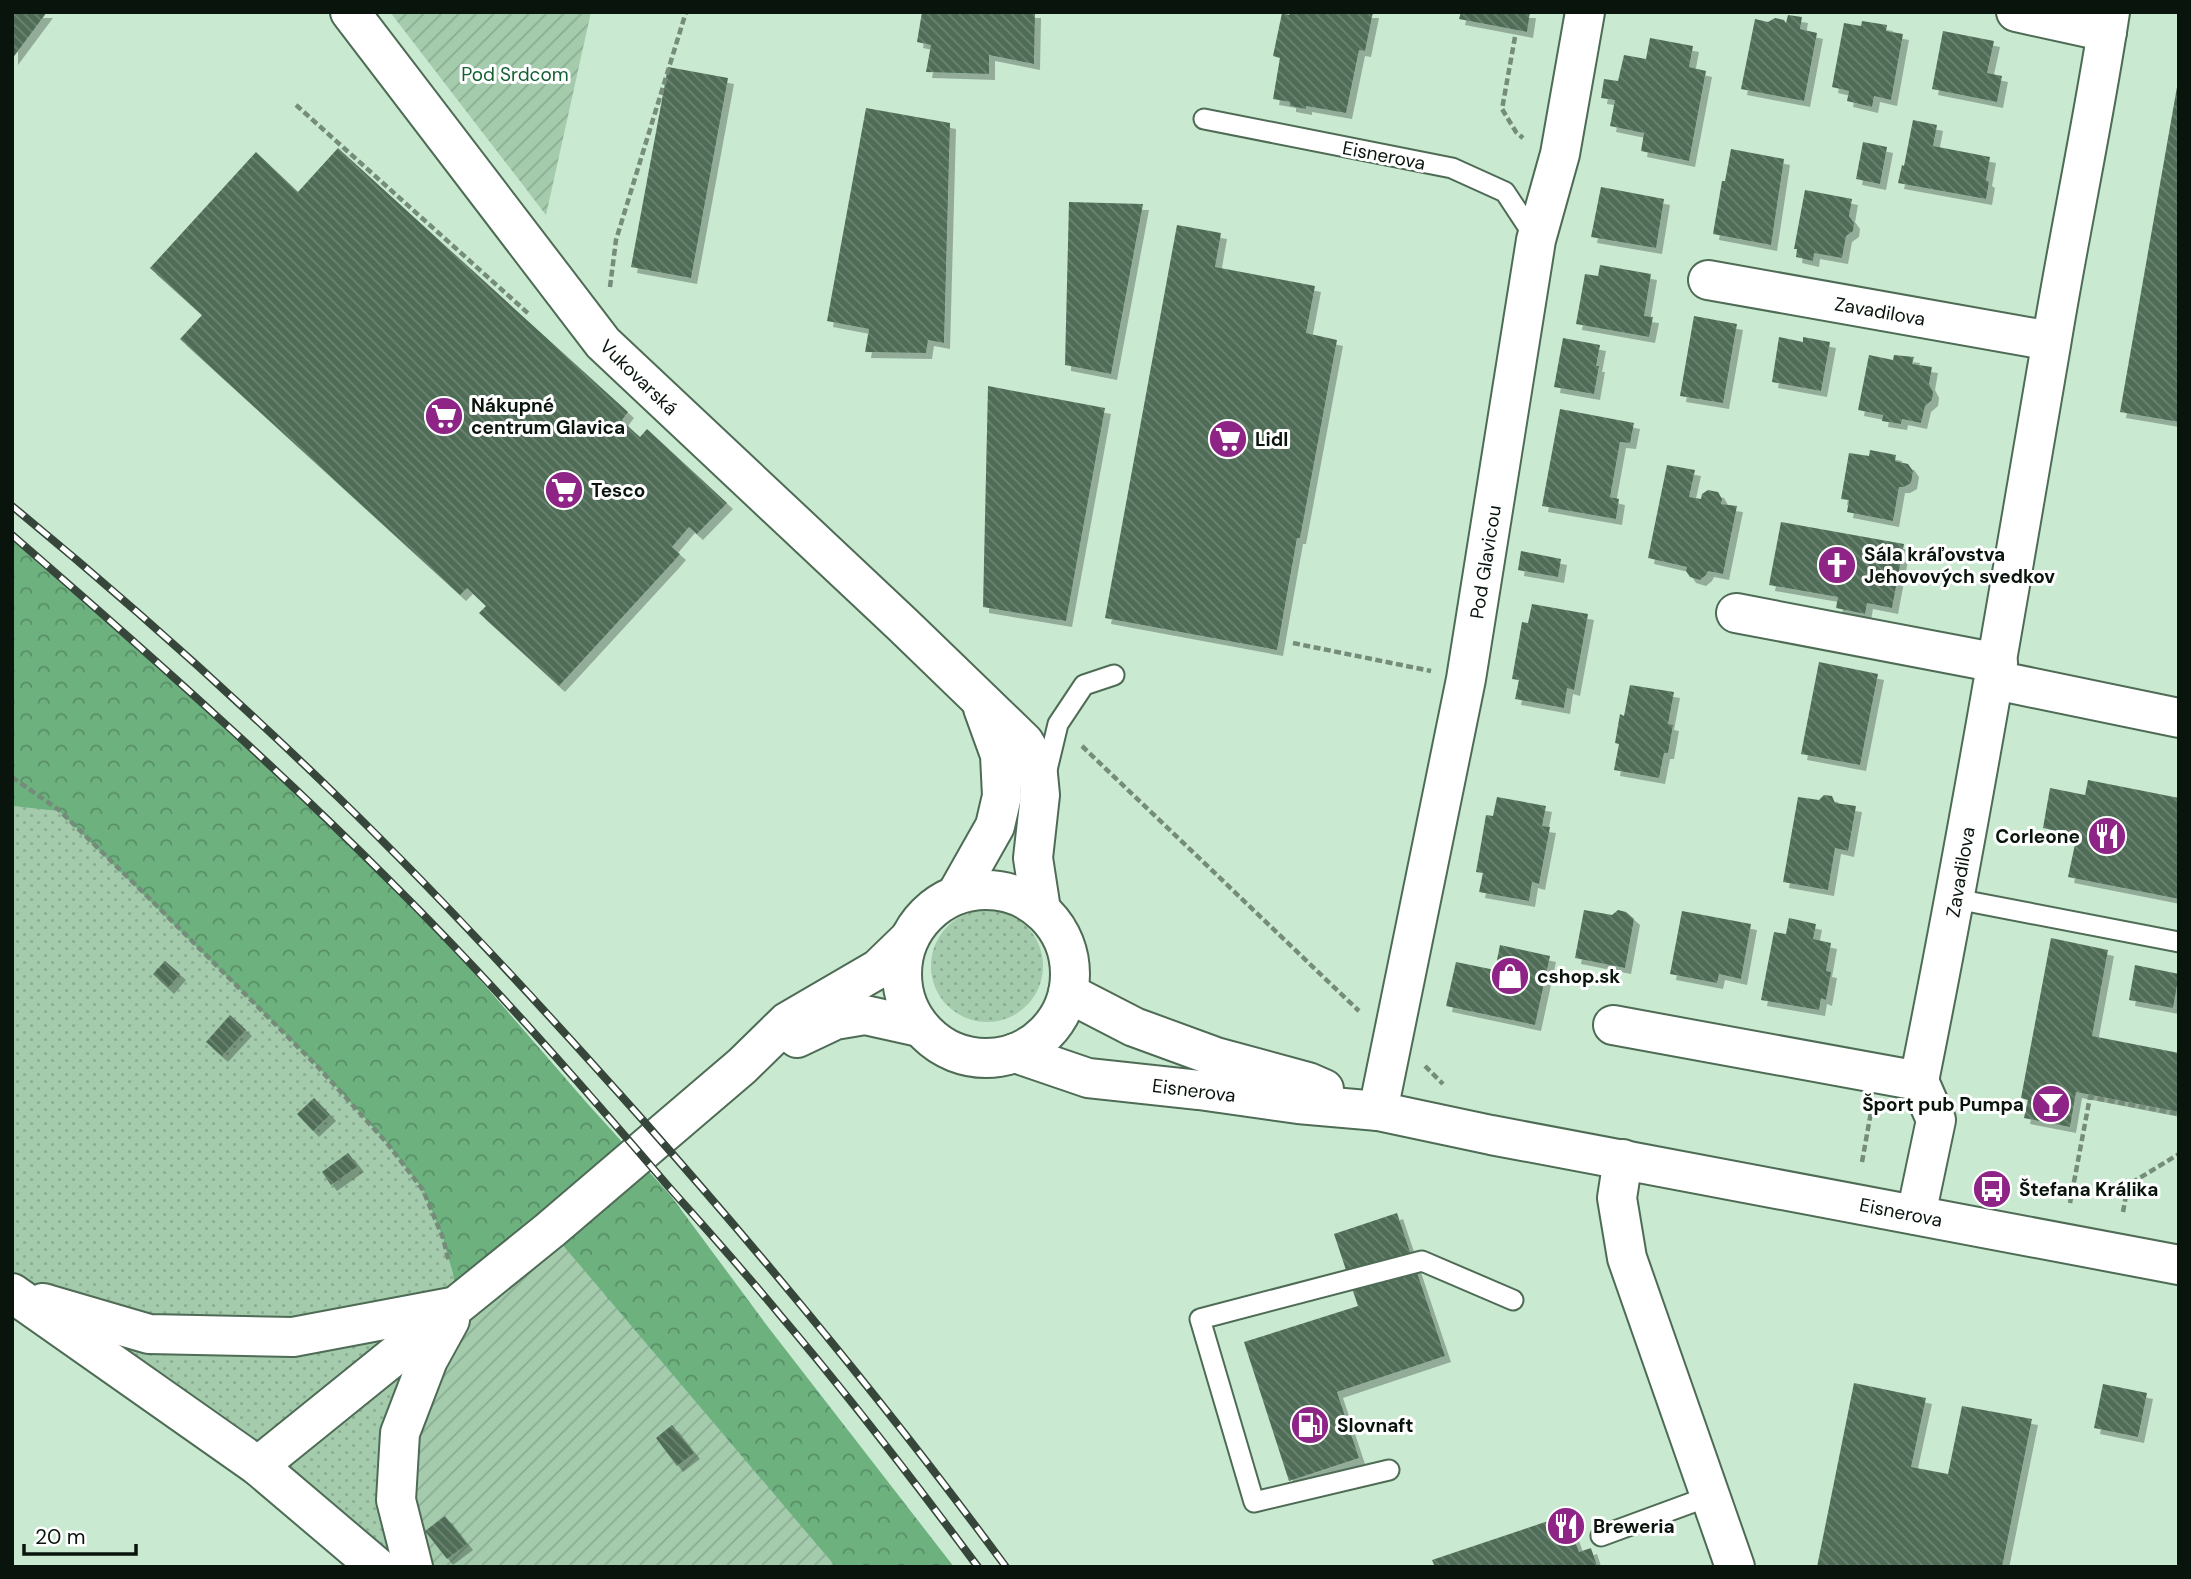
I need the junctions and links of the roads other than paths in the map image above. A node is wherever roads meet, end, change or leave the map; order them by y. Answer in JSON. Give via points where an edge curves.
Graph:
{"nodes":[{"id":1,"x":350,"y":12,"type":"edge"},
{"id":2,"x":1585,"y":12,"type":"edge"},
{"id":3,"x":2016,"y":12,"type":"edge"},
{"id":4,"x":2109,"y":22,"type":"edge"},
{"id":5,"x":1204,"y":119,"type":"dead end"},
{"id":6,"x":1536,"y":240,"type":"junction"},
{"id":7,"x":1708,"y":280,"type":"dead end"},
{"id":8,"x":2051,"y":341,"type":"junction"},
{"id":9,"x":1736,"y":612,"type":"dead end"},
{"id":10,"x":1996,"y":671,"type":"junction"},
{"id":11,"x":1114,"y":675,"type":"dead end"},
{"id":12,"x":978,"y":696,"type":"junction"},
{"id":13,"x":2179,"y":718,"type":"edge"},
{"id":14,"x":1041,"y":795,"type":"junction"},
{"id":15,"x":956,"y":895,"type":"junction"},
{"id":16,"x":1956,"y":899,"type":"junction"},
{"id":17,"x":1041,"y":910,"type":"junction"},
{"id":18,"x":909,"y":939,"type":"junction"},
{"id":19,"x":2179,"y":942,"type":"edge"},
{"id":20,"x":1068,"y":993,"type":"junction"},
{"id":21,"x":1613,"y":1025,"type":"dead end"},
{"id":22,"x":919,"y":1027,"type":"junction"},
{"id":23,"x":1015,"y":1053,"type":"junction"},
{"id":24,"x":743,"y":1066,"type":"junction"},
{"id":25,"x":1919,"y":1081,"type":"junction"},
{"id":26,"x":1378,"y":1111,"type":"junction"},
{"id":27,"x":1623,"y":1159,"type":"junction"},
{"id":28,"x":1916,"y":1215,"type":"junction"},
{"id":29,"x":2179,"y":1265,"type":"edge"},
{"id":30,"x":13,"y":1294,"type":"edge"},
{"id":31,"x":1513,"y":1300,"type":"dead end"},
{"id":32,"x":457,"y":1306,"type":"junction"},
{"id":33,"x":258,"y":1465,"type":"junction"},
{"id":34,"x":1389,"y":1470,"type":"dead end"},
{"id":35,"x":1710,"y":1496,"type":"junction"},
{"id":36,"x":1601,"y":1536,"type":"dead end"},
{"id":37,"x":377,"y":1567,"type":"edge"},
{"id":38,"x":413,"y":1567,"type":"edge"},
{"id":39,"x":1735,"y":1567,"type":"edge"}],
"edges":[{"from":1,"to":12,"type":"street","name":"Vukovarská","via":[[603,343]]},
{"from":2,"to":6,"type":"street","name":"Pod Glavicou","via":[[1560,154]]},
{"from":3,"to":4,"type":"street","name":"Zavadilova"},
{"from":4,"to":8,"type":"street","name":"Zavadilova"},
{"from":5,"to":6,"type":"lane","name":"Eisnerova","via":[[1452,168],[1505,192]]},
{"from":6,"to":26,"type":"street","name":"Pod Glavicou","via":[[1466,679]]},
{"from":7,"to":8,"type":"street","name":"Zavadilova"},
{"from":8,"to":10,"type":"street","name":"Zavadilova"},
{"from":9,"to":10,"type":"street"},
{"from":10,"to":13,"type":"street"},
{"from":10,"to":16,"type":"street","name":"Zavadilova"},
{"from":11,"to":14,"type":"lane","via":[[1084,685],[1058,724]]},
{"from":12,"to":14,"type":"street","name":"Vukovarská","via":[[1024,742],[1037,764]]},
{"from":12,"to":15,"type":"street","name":"Vukovarská","via":[[1000,755],[1002,796],[995,826]]},
{"from":14,"to":17,"type":"street","name":"Vukovarská","via":[[1033,858]]},
{"from":15,"to":17,"type":"street","name":"Eisnerova","via":[[1002,891]]},
{"from":15,"to":18,"type":"street","name":"Eisnerova","via":[[933,907]]},
{"from":16,"to":19,"type":"lane"},
{"from":16,"to":25,"type":"street","name":"Zavadilova"},
{"from":17,"to":20,"type":"street","name":"Eisnerova","via":[[1066,947],[1071,970]]},
{"from":18,"to":22,"type":"street","name":"Eisnerova","via":[[902,977],[907,1004]]},
{"from":18,"to":24,"type":"street","via":[[878,969],[787,1022]]},
{"from":20,"to":23,"type":"street","name":"Eisnerova","via":[[1050,1030]]},
{"from":20,"to":26,"type":"street","name":"Eisnerova","via":[[1134,1027],[1216,1057],[1308,1082]]},
{"from":21,"to":25,"type":"street"},
{"from":22,"to":23,"type":"street","name":"Eisnerova","via":[[946,1048],[968,1057]]},
{"from":22,"to":24,"type":"street","via":[[865,1015],[835,1020]]},
{"from":23,"to":26,"type":"street","name":"Eisnerova","via":[[1088,1078]]},
{"from":24,"to":32,"type":"street"},
{"from":25,"to":28,"type":"street","via":[[1936,1120]]},
{"from":26,"to":27,"type":"street","name":"Eisnerova"},
{"from":27,"to":28,"type":"street","name":"Eisnerova"},
{"from":27,"to":35,"type":"street","via":[[1617,1198],[1628,1258]]},
{"from":28,"to":29,"type":"street","name":"Eisnerova"},
{"from":30,"to":32,"type":"street","via":[[149,1334],[293,1337]]},
{"from":30,"to":33,"type":"street"},
{"from":31,"to":34,"type":"lane","via":[[1422,1261],[1200,1319],[1254,1502]]},
{"from":32,"to":33,"type":"street"},
{"from":32,"to":38,"type":"street","via":[[428,1360],[400,1433],[396,1500]]},
{"from":33,"to":37,"type":"street"},
{"from":35,"to":36,"type":"lane"},
{"from":35,"to":39,"type":"street"}]}
